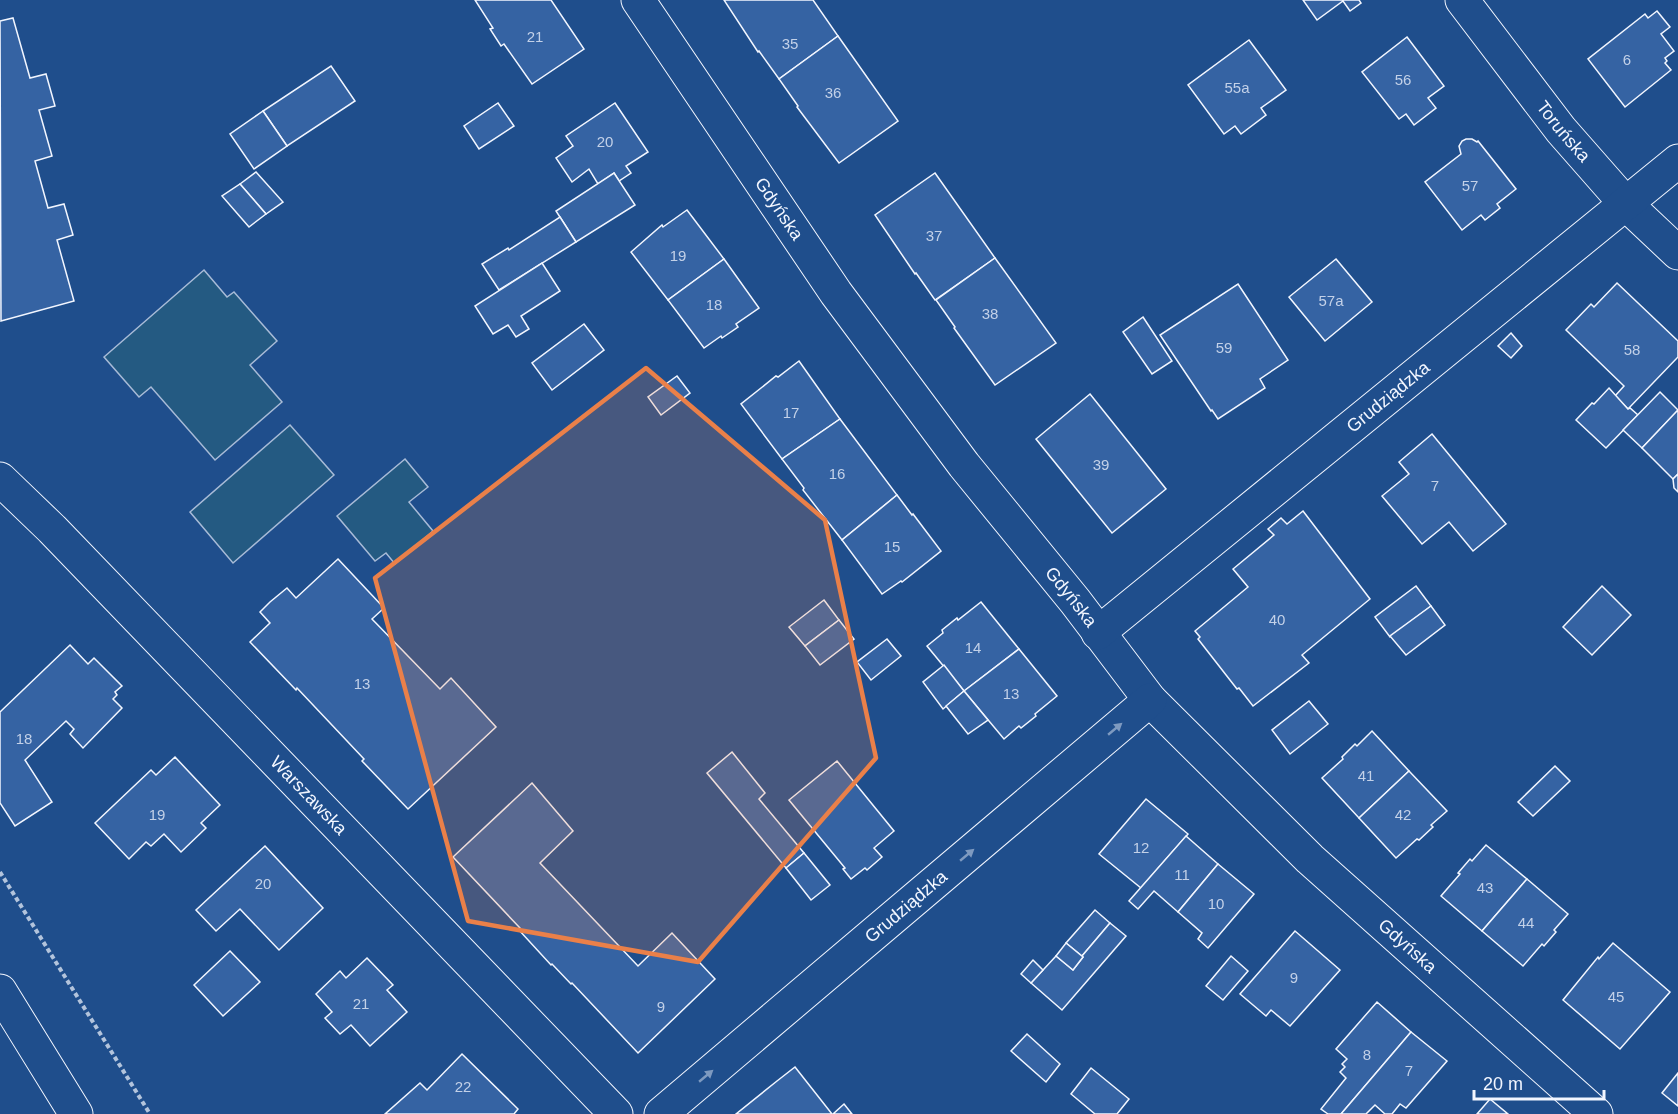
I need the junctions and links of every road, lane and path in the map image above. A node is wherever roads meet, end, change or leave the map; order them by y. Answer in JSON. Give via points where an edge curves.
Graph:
{"nodes":[{"id":1,"x":638,"y":0,"type":"edge"},
{"id":2,"x":1462,"y":0,"type":"edge"},
{"id":3,"x":1678,"y":161,"type":"edge"},
{"id":4,"x":1626,"y":204,"type":"junction"},
{"id":5,"x":1678,"y":253,"type":"edge"},
{"id":6,"x":0,"y":479,"type":"edge"},
{"id":7,"x":1098,"y":633,"type":"junction"},
{"id":8,"x":1150,"y":700,"type":"junction"},
{"id":9,"x":0,"y":872,"type":"edge"},
{"id":10,"x":0,"y":991,"type":"edge"},
{"id":11,"x":76,"y":1114,"type":"edge"},
{"id":12,"x":150,"y":1114,"type":"edge"},
{"id":13,"x":616,"y":1114,"type":"edge"},
{"id":14,"x":661,"y":1114,"type":"edge"},
{"id":15,"x":1596,"y":1114,"type":"edge"}],
"edges":[{"from":1,"to":7,"type":"street","name":"Gdyńska","via":[[836,293],[964,465]]},
{"from":2,"to":4,"type":"street","name":"Toruńska","via":[[1562,130]]},
{"from":3,"to":4,"type":"street","name":"Grudziądzka"},
{"from":4,"to":5,"type":"street","name":"Toruńska"},
{"from":4,"to":7,"type":"street","name":"Grudziądzka"},
{"from":6,"to":13,"type":"street","name":"Warszawska"},
{"from":7,"to":8,"type":"street","name":"Gdyńska"},
{"from":14,"to":8,"type":"street","name":"Grudziądzka","one_way":true},
{"from":8,"to":15,"type":"street","name":"Gdyńska","via":[[1310,859]]},
{"from":9,"to":12,"type":"path"},
{"from":10,"to":11,"type":"street"}]}
